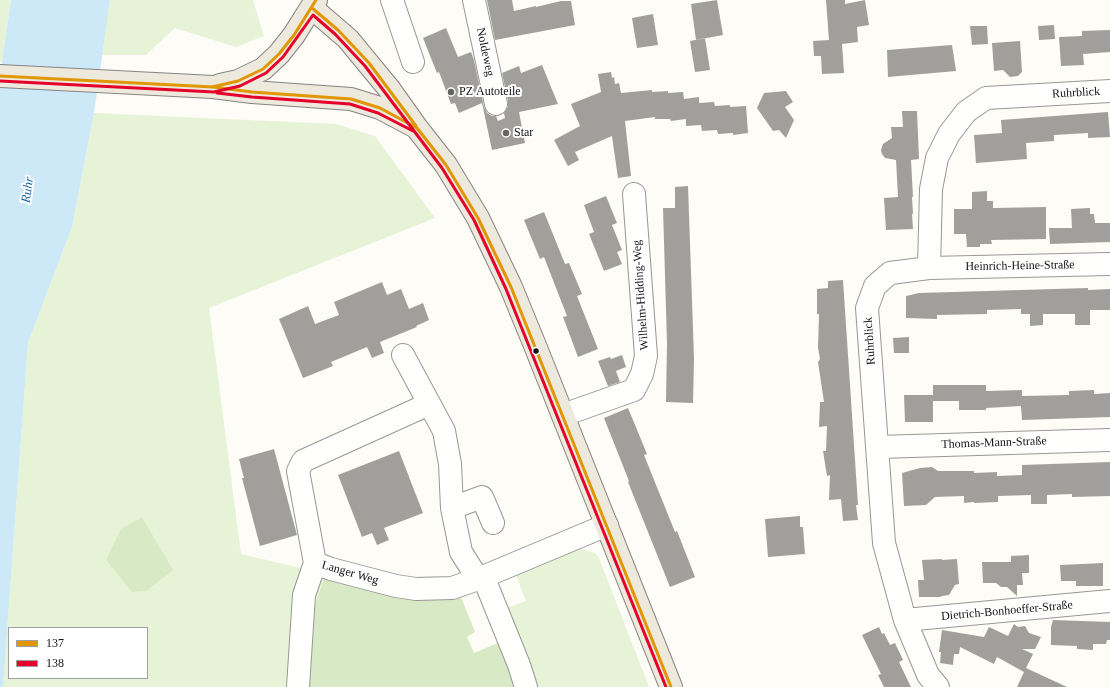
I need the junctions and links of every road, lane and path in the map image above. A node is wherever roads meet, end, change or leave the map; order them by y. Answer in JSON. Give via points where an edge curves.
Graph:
{"nodes":[{"id":1,"x":392,"y":0,"type":"edge"},
{"id":2,"x":474,"y":0,"type":"edge"},
{"id":3,"x":314,"y":4,"type":"edge"},
{"id":4,"x":413,"y":62,"type":"dead end"},
{"id":5,"x":0,"y":76,"type":"edge"},
{"id":6,"x":213,"y":87,"type":"junction"},
{"id":7,"x":1110,"y":91,"type":"edge"},
{"id":8,"x":496,"y":104,"type":"dead end"},
{"id":9,"x":417,"y":128,"type":"junction"},
{"id":10,"x":634,"y":194,"type":"dead end"},
{"id":11,"x":1110,"y":264,"type":"edge"},
{"id":12,"x":929,"y":268,"type":"junction"},
{"id":13,"x":403,"y":355,"type":"dead end"},
{"id":14,"x":429,"y":404,"type":"junction"},
{"id":15,"x":563,"y":415,"type":"junction"},
{"id":16,"x":1110,"y":440,"type":"edge"},
{"id":17,"x":878,"y":447,"type":"junction"},
{"id":18,"x":454,"y":516,"type":"junction"},
{"id":19,"x":490,"y":516,"type":"dead end"},
{"id":20,"x":607,"y":525,"type":"junction"},
{"id":21,"x":315,"y":563,"type":"junction"},
{"id":22,"x":481,"y":578,"type":"junction"},
{"id":23,"x":1110,"y":601,"type":"edge"},
{"id":24,"x":905,"y":620,"type":"junction"},
{"id":25,"x":298,"y":687,"type":"edge"},
{"id":26,"x":526,"y":687,"type":"edge"},
{"id":27,"x":671,"y":687,"type":"edge"},
{"id":28,"x":938,"y":687,"type":"edge"}],
"edges":[{"from":1,"to":4,"type":"street"},
{"from":2,"to":8,"type":"street","name":"Noldeweg"},
{"from":3,"to":6,"type":"main road","via":[[279,54],[262,68],[238,81]]},
{"from":3,"to":9,"type":"main road","via":[[369,63]]},
{"from":5,"to":6,"type":"main road"},
{"from":6,"to":9,"type":"main road","via":[[351,99],[380,108]]},
{"from":7,"to":12,"type":"street","name":"Ruhrblick","via":[[986,98],[966,112],[949,134],[937,158],[931,189]]},
{"from":9,"to":15,"type":"main road","via":[[446,165],[478,218],[511,286]]},
{"from":10,"to":15,"type":"street","name":"Wilhelm-Hidding-Weg","via":[[646,356],[642,374],[634,390]]},
{"from":11,"to":12,"type":"street","name":"Heinrich-Heine-Straße"},
{"from":12,"to":17,"type":"street","name":"Ruhrblick","via":[[890,273],[874,286],[868,308]]},
{"from":13,"to":14,"type":"street"},
{"from":14,"to":18,"type":"street","via":[[444,431],[450,464]]},
{"from":14,"to":21,"type":"street","via":[[303,461],[298,471]]},
{"from":15,"to":20,"type":"main road"},
{"from":16,"to":17,"type":"street","name":"Thomas-Mann-Straße"},
{"from":17,"to":24,"type":"street","name":"Ruhrblick","via":[[884,543]]},
{"from":18,"to":19,"type":"street"},
{"from":18,"to":22,"type":"street","via":[[461,552]]},
{"from":20,"to":22,"type":"street","name":"Langer Weg"},
{"from":20,"to":27,"type":"main road"},
{"from":21,"to":22,"type":"street","name":"Langer Weg","via":[[396,586],[416,589],[452,588]]},
{"from":21,"to":25,"type":"street","name":"Langer Weg","via":[[304,595]]},
{"from":22,"to":26,"type":"street"},
{"from":23,"to":24,"type":"street","name":"Dietrich-Bonhoeffer-Straße"},
{"from":24,"to":28,"type":"street","name":"Ruhrblick","via":[[928,675]]}]}
